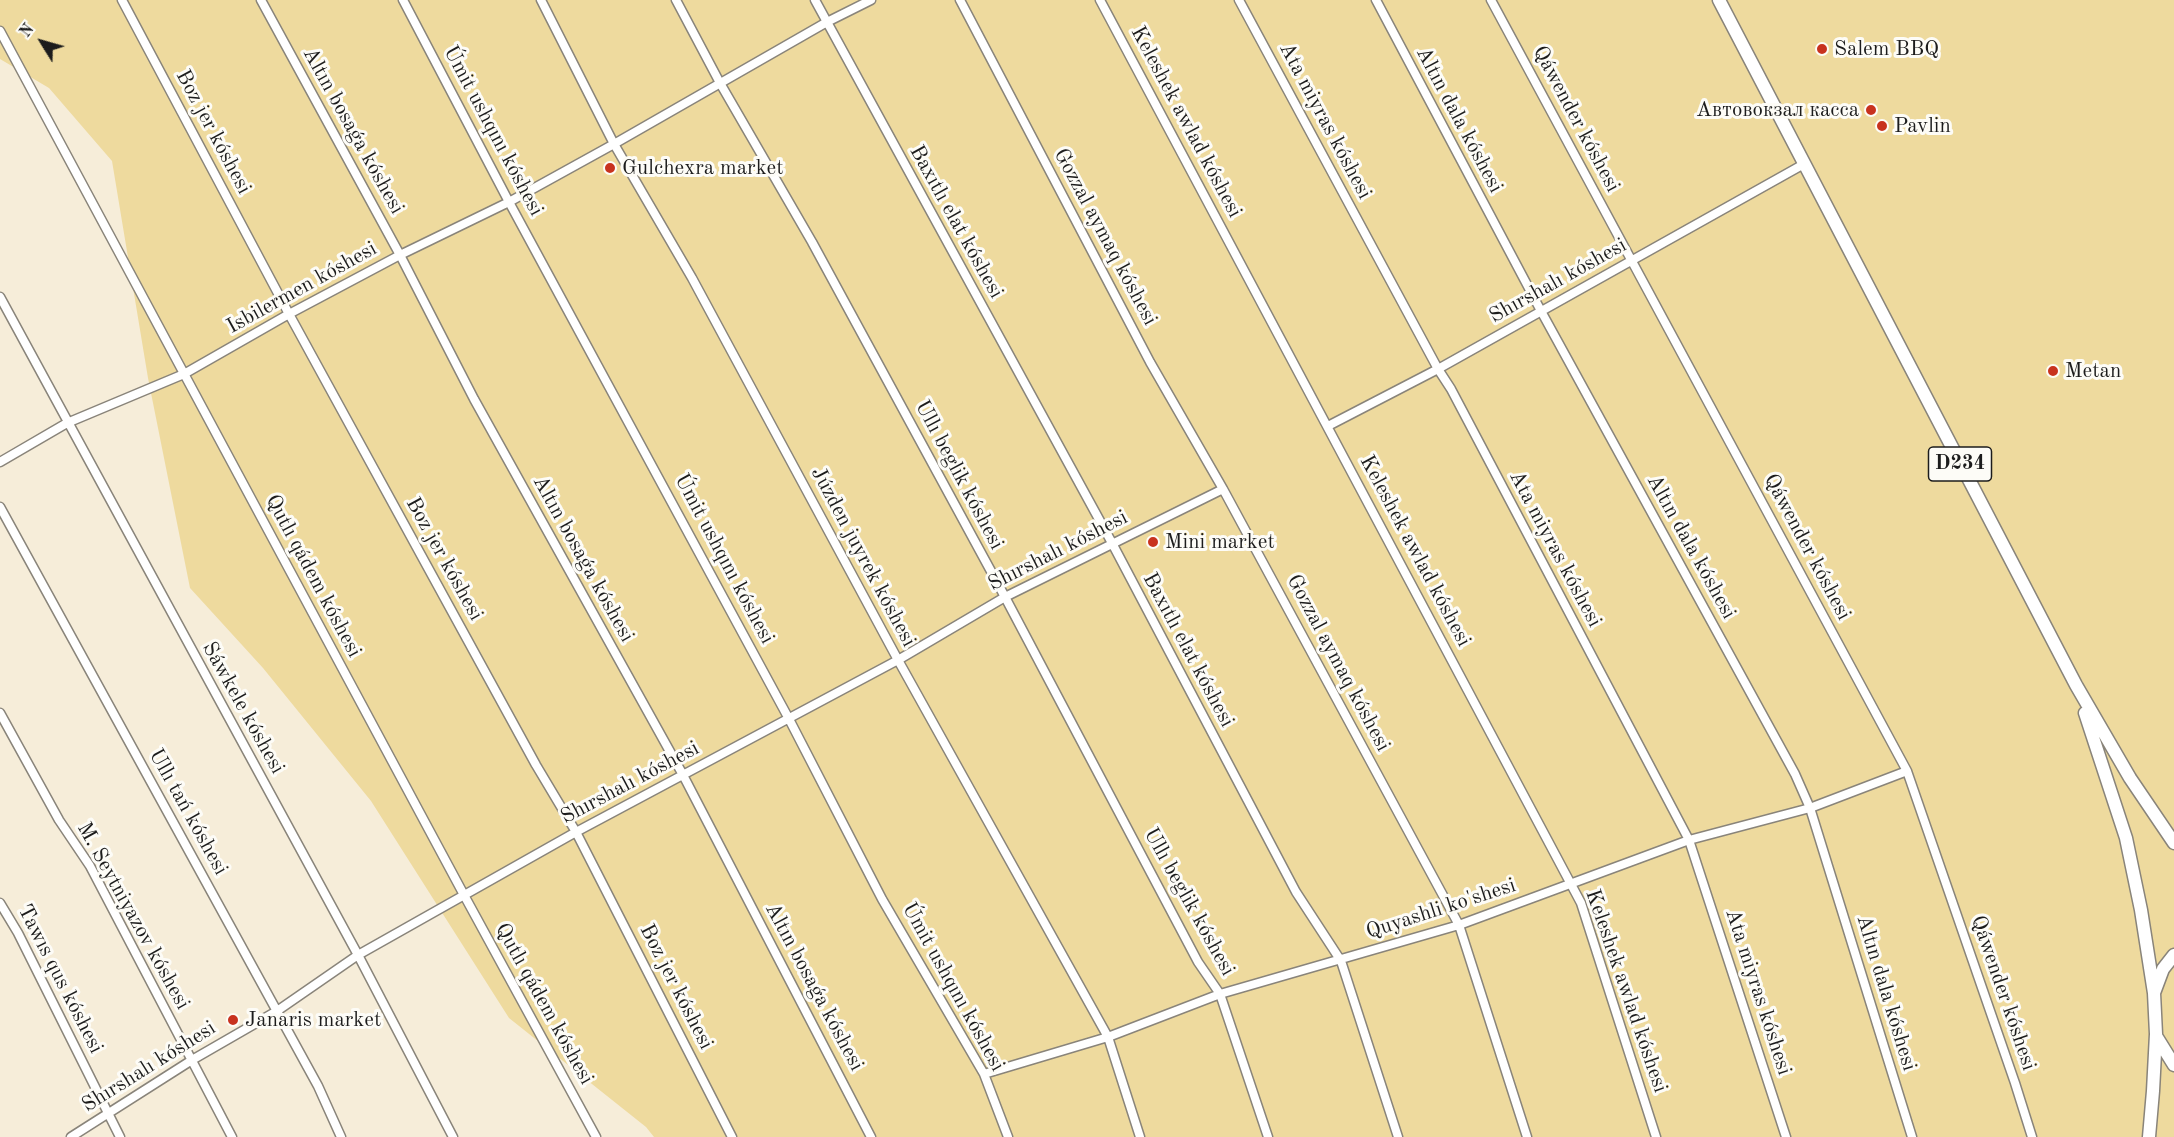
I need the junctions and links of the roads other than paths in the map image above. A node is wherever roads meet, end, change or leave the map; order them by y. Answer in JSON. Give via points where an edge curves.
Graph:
{"nodes":[{"id":1,"x":122,"y":0,"type":"edge"},
{"id":2,"x":261,"y":0,"type":"edge"},
{"id":3,"x":403,"y":0,"type":"edge"},
{"id":4,"x":541,"y":0,"type":"edge"},
{"id":5,"x":676,"y":0,"type":"edge"},
{"id":6,"x":815,"y":0,"type":"edge"},
{"id":7,"x":871,"y":0,"type":"edge"},
{"id":8,"x":960,"y":0,"type":"edge"},
{"id":9,"x":1100,"y":0,"type":"edge"},
{"id":10,"x":1239,"y":0,"type":"edge"},
{"id":11,"x":1376,"y":0,"type":"edge"},
{"id":12,"x":1491,"y":0,"type":"edge"},
{"id":13,"x":1719,"y":0,"type":"edge"},
{"id":14,"x":827,"y":22,"type":"junction"},
{"id":15,"x":0,"y":31,"type":"edge"},
{"id":16,"x":720,"y":82,"type":"junction"},
{"id":17,"x":614,"y":144,"type":"junction"},
{"id":18,"x":1804,"y":164,"type":"junction"},
{"id":19,"x":509,"y":202,"type":"junction"},
{"id":20,"x":400,"y":255,"type":"junction"},
{"id":21,"x":1632,"y":261,"type":"junction"},
{"id":22,"x":0,"y":297,"type":"edge"},
{"id":23,"x":1541,"y":311,"type":"junction"},
{"id":24,"x":290,"y":314,"type":"junction"},
{"id":25,"x":1438,"y":369,"type":"junction"},
{"id":26,"x":184,"y":374,"type":"junction"},
{"id":27,"x":67,"y":423,"type":"junction"},
{"id":28,"x":1328,"y":426,"type":"junction"},
{"id":29,"x":0,"y":462,"type":"edge"},
{"id":30,"x":1223,"y":489,"type":"junction"},
{"id":31,"x":0,"y":507,"type":"edge"},
{"id":32,"x":1112,"y":543,"type":"junction"},
{"id":33,"x":1005,"y":597,"type":"junction"},
{"id":34,"x":898,"y":660,"type":"junction"},
{"id":35,"x":2076,"y":686,"type":"junction"},
{"id":36,"x":0,"y":713,"type":"edge"},
{"id":37,"x":789,"y":719,"type":"junction"},
{"id":38,"x":1907,"y":771,"type":"junction"},
{"id":39,"x":683,"y":776,"type":"junction"},
{"id":40,"x":1810,"y":808,"type":"junction"},
{"id":41,"x":576,"y":832,"type":"junction"},
{"id":42,"x":1689,"y":840,"type":"junction"},
{"id":43,"x":2174,"y":843,"type":"edge"},
{"id":44,"x":1570,"y":884,"type":"junction"},
{"id":45,"x":464,"y":896,"type":"junction"},
{"id":46,"x":0,"y":903,"type":"edge"},
{"id":47,"x":1459,"y":925,"type":"junction"},
{"id":48,"x":358,"y":955,"type":"junction"},
{"id":49,"x":2174,"y":955,"type":"edge"},
{"id":50,"x":1341,"y":961,"type":"junction"},
{"id":51,"x":2154,"y":993,"type":"junction"},
{"id":52,"x":1220,"y":994,"type":"junction"},
{"id":53,"x":277,"y":1011,"type":"junction"},
{"id":54,"x":2156,"y":1035,"type":"junction"},
{"id":55,"x":1108,"y":1037,"type":"junction"},
{"id":56,"x":192,"y":1060,"type":"junction"},
{"id":57,"x":2174,"y":1065,"type":"edge"},
{"id":58,"x":984,"y":1074,"type":"junction"},
{"id":59,"x":107,"y":1113,"type":"junction"},
{"id":60,"x":71,"y":1137,"type":"edge"},
{"id":61,"x":120,"y":1137,"type":"edge"},
{"id":62,"x":232,"y":1137,"type":"edge"},
{"id":63,"x":341,"y":1137,"type":"edge"},
{"id":64,"x":453,"y":1137,"type":"edge"},
{"id":65,"x":596,"y":1137,"type":"edge"},
{"id":66,"x":732,"y":1137,"type":"edge"},
{"id":67,"x":871,"y":1137,"type":"edge"},
{"id":68,"x":1008,"y":1137,"type":"edge"},
{"id":69,"x":1140,"y":1137,"type":"edge"},
{"id":70,"x":1268,"y":1137,"type":"edge"},
{"id":71,"x":1398,"y":1137,"type":"edge"},
{"id":72,"x":1527,"y":1137,"type":"edge"},
{"id":73,"x":1656,"y":1137,"type":"edge"},
{"id":74,"x":1786,"y":1137,"type":"edge"},
{"id":75,"x":1912,"y":1137,"type":"edge"},
{"id":76,"x":2031,"y":1137,"type":"edge"},
{"id":77,"x":2149,"y":1137,"type":"edge"}],
"edges":[{"from":1,"to":24,"type":"street","name":"Boz jer kóshesi"},
{"from":2,"to":20,"type":"street","name":"Altın bosaǵa kóshesi"},
{"from":3,"to":19,"type":"street","name":"Úmit ushqını kóshesi"},
{"from":4,"to":17,"type":"street","name":"Júzden juyrek kóshesi"},
{"from":5,"to":16,"type":"street","name":"Ullı beglik kóshesi"},
{"from":6,"to":14,"type":"street","name":"Baxıtlı elat kóshesi"},
{"from":7,"to":14,"type":"street","name":"Isbilermen kóshesi"},
{"from":8,"to":30,"type":"street","name":"Gozzal aymaq kóshesi","via":[[1150,362]]},
{"from":9,"to":28,"type":"street","name":"Keleshek awlad kóshesi"},
{"from":10,"to":25,"type":"street","name":"Ata miyras kóshesi"},
{"from":11,"to":23,"type":"street","name":"Altın dala kóshesi"},
{"from":12,"to":21,"type":"street","name":"Qáwender kóshesi"},
{"from":13,"to":18,"type":"main road","number":"D234"},
{"from":14,"to":16,"type":"street","name":"Isbilermen kóshesi"},
{"from":14,"to":32,"type":"street","name":"Baxıtlı elat kóshesi"},
{"from":15,"to":26,"type":"street","name":"Qutlı qádem kóshesi"},
{"from":16,"to":17,"type":"street","name":"Isbilermen kóshesi"},
{"from":16,"to":33,"type":"street","name":"Ullı beglik kóshesi","via":[[812,242]]},
{"from":17,"to":19,"type":"street","name":"Isbilermen kóshesi"},
{"from":17,"to":34,"type":"street","name":"Júzden juyrek kóshesi","via":[[692,278]]},
{"from":18,"to":21,"type":"street","name":"Shırshalı kóshesi"},
{"from":18,"to":35,"type":"main road","number":"D234"},
{"from":19,"to":20,"type":"street","name":"Isbilermen kóshesi"},
{"from":19,"to":37,"type":"street","name":"Úmit ushqını kóshesi"},
{"from":20,"to":24,"type":"street","name":"Isbilermen kóshesi"},
{"from":20,"to":39,"type":"street","name":"Altın bosaǵa kóshesi","via":[[474,399]]},
{"from":21,"to":23,"type":"street","name":"Shırshalı kóshesi"},
{"from":21,"to":38,"type":"street","name":"Qáwender kóshesi"},
{"from":22,"to":27,"type":"street","name":"Sáwkele kóshesi"},
{"from":23,"to":25,"type":"street","name":"Shırshalı kóshesi"},
{"from":23,"to":40,"type":"street","name":"Altın dala kóshesi"},
{"from":24,"to":26,"type":"street","name":"Isbilermen kóshesi"},
{"from":24,"to":41,"type":"street","name":"Boz jer kóshesi"},
{"from":25,"to":28,"type":"street","name":"Shırshalı kóshesi"},
{"from":25,"to":42,"type":"street","name":"Ata miyras kóshesi"},
{"from":26,"to":27,"type":"street","name":"Isbilermen kóshesi"},
{"from":26,"to":45,"type":"street","name":"Qutlı qádem kóshesi"},
{"from":27,"to":29,"type":"street","name":"Isbilermen kóshesi"},
{"from":27,"to":48,"type":"street","name":"Sáwkele kóshesi"},
{"from":28,"to":44,"type":"street","name":"Keleshek awlad kóshesi"},
{"from":30,"to":32,"type":"street","name":"Shırshalı kóshesi"},
{"from":30,"to":47,"type":"street","name":"Gozzal aymaq kóshesi"},
{"from":31,"to":53,"type":"street","name":"Ullı tań kóshesi"},
{"from":32,"to":33,"type":"street","name":"Shırshalı kóshesi"},
{"from":32,"to":50,"type":"street","name":"Baxıtlı elat kóshesi","via":[[1296,892]]},
{"from":33,"to":34,"type":"street","name":"Shırshalı kóshesi"},
{"from":33,"to":52,"type":"street","name":"Ullı beglik kóshesi","via":[[1198,963]]},
{"from":34,"to":37,"type":"street","name":"Shırshalı kóshesi"},
{"from":34,"to":55,"type":"street","name":"Júzden juyrek kóshesi"},
{"from":35,"to":43,"type":"main road","number":"D234"},
{"from":35,"to":51,"type":"main road","number":"D234","via":[[2126,838]]},
{"from":36,"to":56,"type":"street","name":"M. Seytniyazov kóshesi","via":[[59,820],[90,866]]},
{"from":37,"to":39,"type":"street","name":"Shırshalı kóshesi"},
{"from":37,"to":58,"type":"street","name":"Úmit ushqını kóshesi","via":[[882,899]]},
{"from":38,"to":40,"type":"street","name":"Quyashli ko'shesi"},
{"from":38,"to":76,"type":"street","name":"Qáwender kóshesi"},
{"from":39,"to":41,"type":"street","name":"Shırshalı kóshesi"},
{"from":39,"to":67,"type":"street","name":"Altın bosaǵa kóshesi"},
{"from":40,"to":42,"type":"street","name":"Quyashli ko'shesi"},
{"from":40,"to":75,"type":"street","name":"Altın dala kóshesi"},
{"from":41,"to":45,"type":"street","name":"Shırshalı kóshesi"},
{"from":41,"to":66,"type":"street","name":"Boz jer kóshesi"},
{"from":42,"to":44,"type":"street","name":"Quyashli ko'shesi"},
{"from":42,"to":74,"type":"street","name":"Ata miyras kóshesi"},
{"from":44,"to":47,"type":"street","name":"Quyashli ko'shesi"},
{"from":44,"to":73,"type":"street","name":"Keleshek awlad kóshesi","via":[[1581,903]]},
{"from":45,"to":48,"type":"street","name":"Shırshalı kóshesi"},
{"from":45,"to":65,"type":"street","name":"Qutlı qádem kóshesi"},
{"from":46,"to":59,"type":"street","name":"Tawıs qus kóshesi"},
{"from":47,"to":50,"type":"street","name":"Quyashli ko'shesi"},
{"from":47,"to":72,"type":"street","name":"Gozzal aymaq kóshesi"},
{"from":48,"to":53,"type":"street","name":"Shırshalı kóshesi"},
{"from":48,"to":64,"type":"street","name":"Sáwkele kóshesi"},
{"from":49,"to":51,"type":"main road","via":[[2163,969]]},
{"from":50,"to":52,"type":"street","name":"Quyashli ko'shesi"},
{"from":50,"to":71,"type":"street","name":"Baxıtlı elat kóshesi"},
{"from":51,"to":54,"type":"main road"},
{"from":52,"to":55,"type":"street","name":"Quyashli ko'shesi"},
{"from":52,"to":70,"type":"street","name":"Ullı beglik kóshesi"},
{"from":53,"to":56,"type":"street","name":"Shırshalı kóshesi"},
{"from":53,"to":63,"type":"street","name":"Ullı tań kóshesi"},
{"from":54,"to":57,"type":"main road"},
{"from":54,"to":77,"type":"main road"},
{"from":55,"to":58,"type":"street","name":"Quyashli ko'shesi"},
{"from":55,"to":69,"type":"street","name":"Júzden juyrek kóshesi"},
{"from":56,"to":59,"type":"street","name":"Shırshalı kóshesi"},
{"from":56,"to":62,"type":"street","name":"M. Seytniyazov kóshesi"},
{"from":58,"to":68,"type":"street","name":"Úmit ushqını kóshesi"},
{"from":59,"to":60,"type":"street","name":"Shırshalı kóshesi"},
{"from":59,"to":61,"type":"street","name":"Tawıs qus kóshesi"}]}
